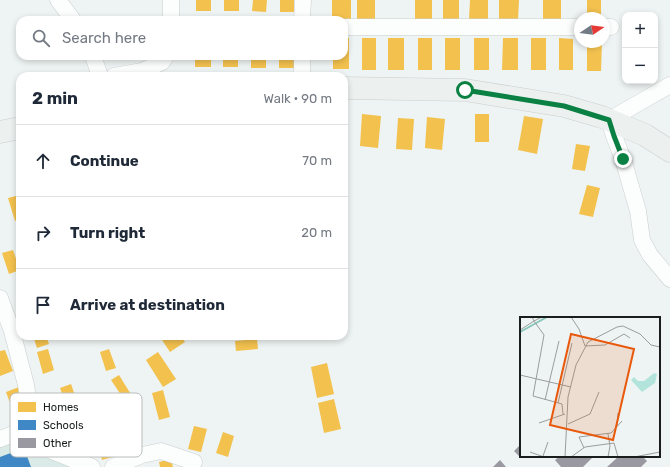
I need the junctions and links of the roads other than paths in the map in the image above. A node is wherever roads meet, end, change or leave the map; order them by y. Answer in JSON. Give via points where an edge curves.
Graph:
{"nodes":[{"id":1,"x":58,"y":0,"type":"edge"},
{"id":2,"x":171,"y":0,"type":"edge"},
{"id":3,"x":303,"y":0,"type":"edge"},
{"id":4,"x":69,"y":16,"type":"edge"},
{"id":5,"x":171,"y":16,"type":"edge"},
{"id":6,"x":302,"y":16,"type":"edge"},
{"id":7,"x":348,"y":26,"type":"edge"},
{"id":8,"x":574,"y":27,"type":"edge"},
{"id":9,"x":94,"y":60,"type":"edge"},
{"id":10,"x":163,"y":60,"type":"edge"},
{"id":11,"x":302,"y":60,"type":"edge"},
{"id":12,"x":99,"y":72,"type":"edge"},
{"id":13,"x":136,"y":72,"type":"edge"},
{"id":14,"x":302,"y":72,"type":"edge"},
{"id":15,"x":670,"y":85,"type":"edge"},
{"id":16,"x":348,"y":88,"type":"edge"},
{"id":17,"x":609,"y":120,"type":"junction"},
{"id":18,"x":16,"y":129,"type":"edge"},
{"id":19,"x":0,"y":132,"type":"edge"},
{"id":20,"x":670,"y":151,"type":"edge"},
{"id":21,"x":670,"y":280,"type":"edge"},
{"id":22,"x":0,"y":298,"type":"edge"},
{"id":23,"x":27,"y":393,"type":"edge"},
{"id":24,"x":10,"y":435,"type":"edge"},
{"id":25,"x":0,"y":439,"type":"edge"},
{"id":26,"x":142,"y":455,"type":"edge"},
{"id":27,"x":67,"y":457,"type":"edge"},
{"id":28,"x":137,"y":457,"type":"edge"},
{"id":29,"x":194,"y":462,"type":"dead end"},
{"id":30,"x":92,"y":467,"type":"edge"},
{"id":31,"x":114,"y":467,"type":"edge"}],
"edges":[{"from":1,"to":4,"type":"street"},
{"from":2,"to":5,"type":"street"},
{"from":3,"to":6,"type":"street"},
{"from":7,"to":8,"type":"street"},
{"from":9,"to":12,"type":"street"},
{"from":10,"to":13,"type":"street"},
{"from":11,"to":14,"type":"street"},
{"from":15,"to":17,"type":"street"},
{"from":16,"to":17,"type":"street","via":[[465,90],[564,106]]},
{"from":17,"to":20,"type":"street","via":[[645,134]]},
{"from":17,"to":21,"type":"street","via":[[638,211],[642,240],[650,255]]},
{"from":18,"to":19,"type":"street"},
{"from":22,"to":23,"type":"street","via":[[12,330]]},
{"from":24,"to":25,"type":"street"},
{"from":26,"to":29,"type":"street","via":[[161,451]]},
{"from":27,"to":30,"type":"street"},
{"from":28,"to":31,"type":"street"}]}
